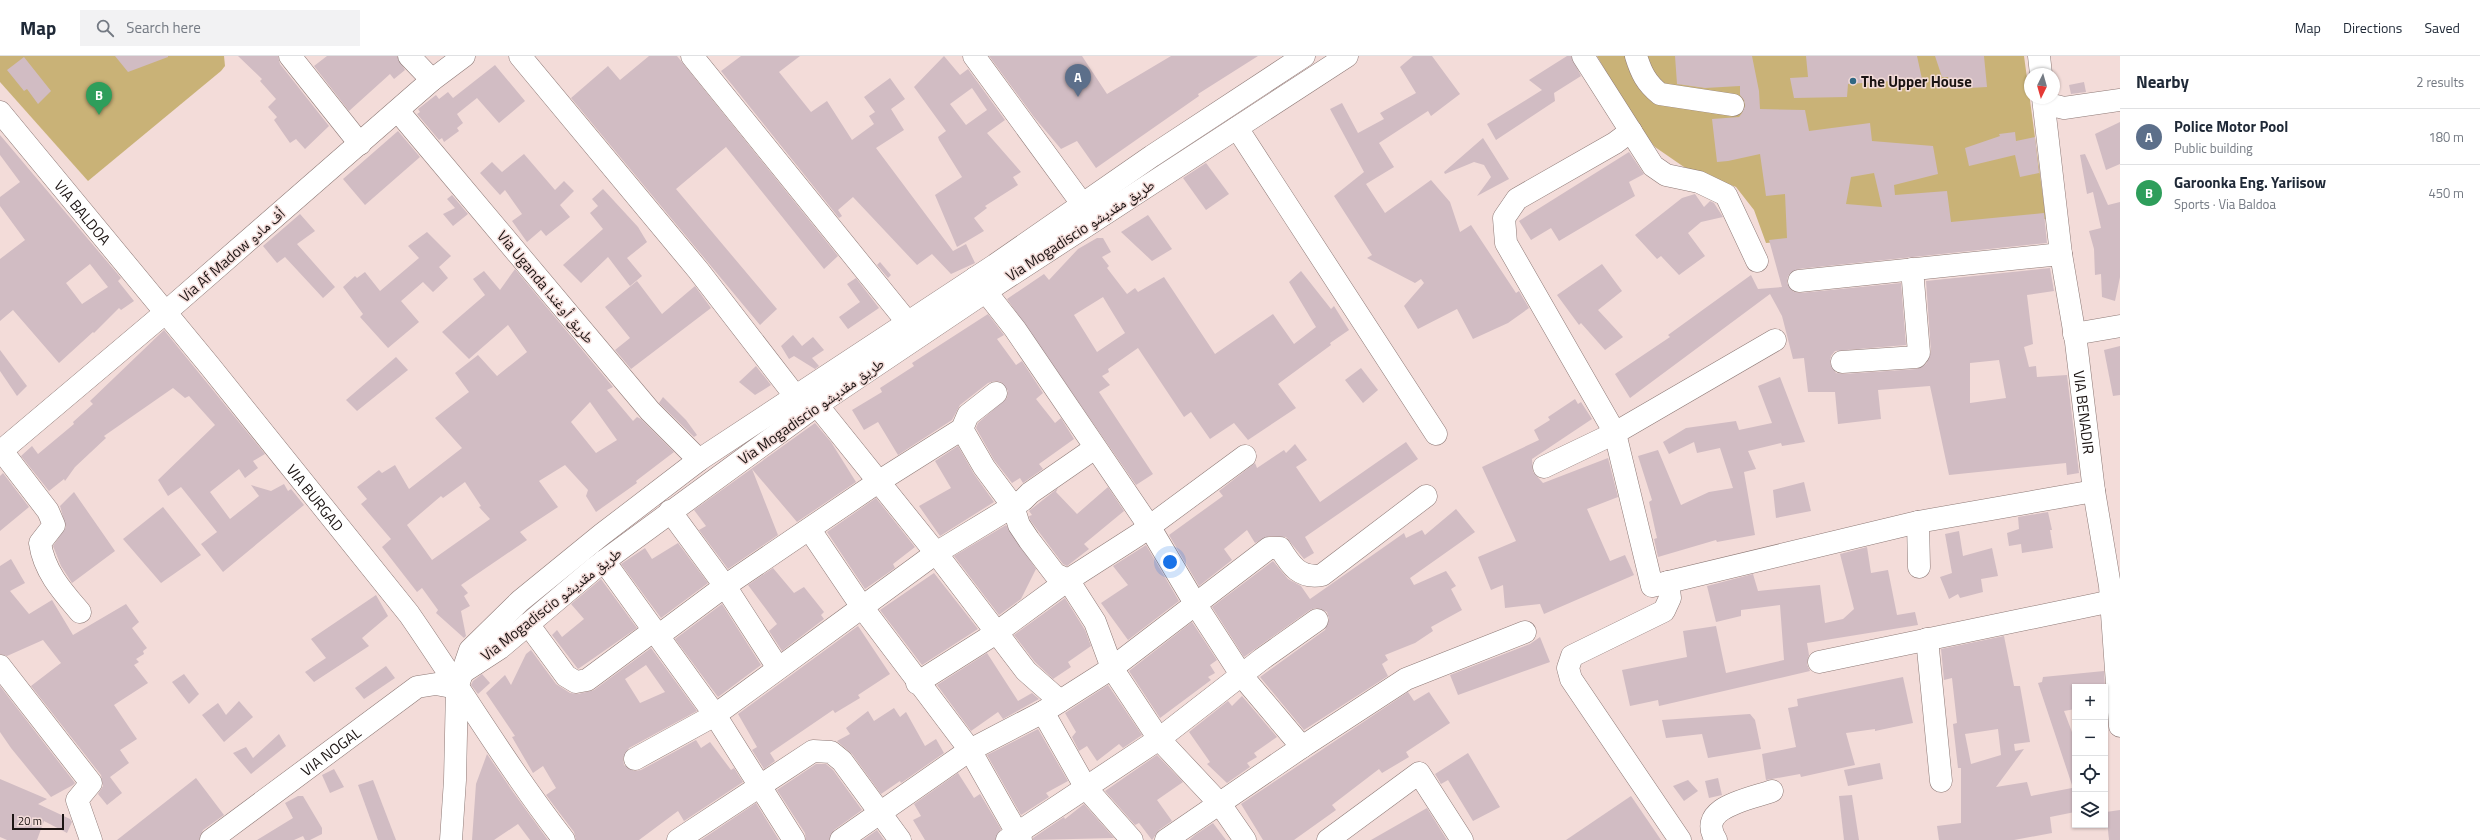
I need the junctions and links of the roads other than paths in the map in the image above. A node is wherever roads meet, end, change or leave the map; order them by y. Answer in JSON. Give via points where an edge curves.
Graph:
{"nodes":[{"id":1,"x":290,"y":56,"type":"edge"},
{"id":2,"x":408,"y":56,"type":"edge"},
{"id":3,"x":464,"y":56,"type":"edge"},
{"id":4,"x":520,"y":56,"type":"edge"},
{"id":5,"x":692,"y":56,"type":"edge"},
{"id":6,"x":974,"y":56,"type":"edge"},
{"id":7,"x":1304,"y":56,"type":"edge"},
{"id":8,"x":1347,"y":56,"type":"edge"},
{"id":9,"x":1582,"y":56,"type":"edge"},
{"id":10,"x":1636,"y":56,"type":"edge"},
{"id":11,"x":2039,"y":56,"type":"edge"},
{"id":12,"x":2040,"y":68,"type":"edge"},
{"id":13,"x":432,"y":80,"type":"junction"},
{"id":14,"x":1263,"y":83,"type":"junction"},
{"id":15,"x":2120,"y":100,"type":"edge"},
{"id":16,"x":1275,"y":103,"type":"junction"},
{"id":17,"x":2043,"y":104,"type":"edge"},
{"id":18,"x":2052,"y":104,"type":"edge"},
{"id":19,"x":1733,"y":105,"type":"dead end"},
{"id":20,"x":398,"y":111,"type":"junction"},
{"id":21,"x":0,"y":112,"type":"edge"},
{"id":22,"x":1237,"y":128,"type":"junction"},
{"id":23,"x":1631,"y":131,"type":"junction"},
{"id":24,"x":360,"y":144,"type":"junction"},
{"id":25,"x":1152,"y":156,"type":"junction"},
{"id":26,"x":1165,"y":175,"type":"junction"},
{"id":27,"x":1083,"y":205,"type":"junction"},
{"id":28,"x":2062,"y":254,"type":"junction"},
{"id":29,"x":1757,"y":261,"type":"dead end"},
{"id":30,"x":1912,"y":270,"type":"junction"},
{"id":31,"x":1799,"y":281,"type":"dead end"},
{"id":32,"x":980,"y":285,"type":"junction"},
{"id":33,"x":166,"y":312,"type":"junction"},
{"id":34,"x":908,"y":323,"type":"junction"},
{"id":35,"x":2120,"y":326,"type":"edge"},
{"id":36,"x":2074,"y":334,"type":"junction"},
{"id":37,"x":1774,"y":340,"type":"dead end"},
{"id":38,"x":1842,"y":362,"type":"dead end"},
{"id":39,"x":996,"y":392,"type":"dead end"},
{"id":40,"x":796,"y":397,"type":"junction"},
{"id":41,"x":817,"y":405,"type":"junction"},
{"id":42,"x":962,"y":429,"type":"junction"},
{"id":43,"x":1615,"y":433,"type":"junction"},
{"id":44,"x":1436,"y":434,"type":"dead end"},
{"id":45,"x":1095,"y":448,"type":"junction"},
{"id":46,"x":1,"y":452,"type":"edge"},
{"id":47,"x":1245,"y":456,"type":"dead end"},
{"id":48,"x":699,"y":460,"type":"junction"},
{"id":49,"x":1544,"y":467,"type":"dead end"},
{"id":50,"x":878,"y":482,"type":"junction"},
{"id":51,"x":2094,"y":491,"type":"junction"},
{"id":52,"x":1426,"y":496,"type":"dead end"},
{"id":53,"x":1013,"y":506,"type":"junction"},
{"id":54,"x":670,"y":511,"type":"junction"},
{"id":55,"x":1918,"y":522,"type":"junction"},
{"id":56,"x":1149,"y":526,"type":"junction"},
{"id":57,"x":810,"y":530,"type":"junction"},
{"id":58,"x":936,"y":553,"type":"junction"},
{"id":59,"x":604,"y":561,"type":"junction"},
{"id":60,"x":1919,"y":567,"type":"dead end"},
{"id":61,"x":1068,"y":580,"type":"junction"},
{"id":62,"x":1668,"y":582,"type":"junction"},
{"id":63,"x":725,"y":586,"type":"junction"},
{"id":64,"x":2114,"y":591,"type":"edge"},
{"id":65,"x":1196,"y":606,"type":"junction"},
{"id":66,"x":862,"y":607,"type":"junction"},
{"id":67,"x":80,"y":612,"type":"dead end"},
{"id":68,"x":1317,"y":620,"type":"dead end"},
{"id":69,"x":528,"y":624,"type":"junction"},
{"id":70,"x":1525,"y":632,"type":"dead end"},
{"id":71,"x":655,"y":633,"type":"junction"},
{"id":72,"x":996,"y":633,"type":"junction"},
{"id":73,"x":1927,"y":638,"type":"junction"},
{"id":74,"x":1819,"y":662,"type":"dead end"},
{"id":75,"x":0,"y":666,"type":"edge"},
{"id":76,"x":778,"y":668,"type":"junction"},
{"id":77,"x":1112,"y":668,"type":"junction"},
{"id":78,"x":1242,"y":676,"type":"junction"},
{"id":79,"x":460,"y":680,"type":"junction"},
{"id":80,"x":917,"y":683,"type":"junction"},
{"id":81,"x":1052,"y":707,"type":"junction"},
{"id":82,"x":715,"y":715,"type":"junction"},
{"id":83,"x":2120,"y":726,"type":"edge"},
{"id":84,"x":1159,"y":739,"type":"junction"},
{"id":85,"x":1302,"y":747,"type":"junction"},
{"id":86,"x":970,"y":750,"type":"junction"},
{"id":87,"x":636,"y":759,"type":"dead end"},
{"id":88,"x":1941,"y":781,"type":"dead end"},
{"id":89,"x":760,"y":786,"type":"junction"},
{"id":90,"x":1086,"y":788,"type":"junction"},
{"id":91,"x":1772,"y":791,"type":"dead end"},
{"id":92,"x":1220,"y":804,"type":"junction"},
{"id":93,"x":880,"y":814,"type":"junction"},
{"id":94,"x":1015,"y":838,"type":"edge"},
{"id":95,"x":91,"y":840,"type":"edge"},
{"id":96,"x":211,"y":840,"type":"edge"},
{"id":97,"x":451,"y":840,"type":"edge"},
{"id":98,"x":564,"y":840,"type":"edge"},
{"id":99,"x":678,"y":840,"type":"edge"},
{"id":100,"x":794,"y":840,"type":"edge"},
{"id":101,"x":841,"y":840,"type":"edge"},
{"id":102,"x":900,"y":840,"type":"edge"},
{"id":103,"x":1132,"y":840,"type":"edge"},
{"id":104,"x":1166,"y":840,"type":"edge"},
{"id":105,"x":1245,"y":840,"type":"edge"},
{"id":106,"x":1328,"y":840,"type":"edge"},
{"id":107,"x":1462,"y":840,"type":"edge"},
{"id":108,"x":1680,"y":840,"type":"edge"},
{"id":109,"x":1716,"y":840,"type":"edge"}],
"edges":[{"from":1,"to":24,"type":"main road"},
{"from":2,"to":13,"type":"main road"},
{"from":3,"to":13,"type":"main road","name":"Via Af Madow أف مادو"},
{"from":4,"to":40,"type":"main road","via":[[698,270]]},
{"from":5,"to":34,"type":"main road"},
{"from":6,"to":27,"type":"main road"},
{"from":7,"to":14,"type":"main road","name":"Via Mogadiscio طريق مقديشو"},
{"from":8,"to":16,"type":"main road","name":"Via Mogadiscio طريق مقديشو"},
{"from":9,"to":23,"type":"main road"},
{"from":10,"to":19,"type":"main road","via":[[1641,73],[1650,86],[1660,94]]},
{"from":11,"to":12,"type":"main road"},
{"from":13,"to":20,"type":"main road","name":"Via Af Madow أف مادو"},
{"from":14,"to":16,"type":"main road"},
{"from":14,"to":25,"type":"main road","name":"Via Mogadiscio طريق مقديشو"},
{"from":15,"to":18,"type":"main road","via":[[2064,108]]},
{"from":16,"to":22,"type":"main road","name":"Via Mogadiscio طريق مقديشو"},
{"from":17,"to":28,"type":"main road","name":"VIA BENADIR"},
{"from":20,"to":24,"type":"main road","name":"Via Af Madow أف مادو"},
{"from":20,"to":48,"type":"main road","name":"Via Uganda طريق أوغندا","via":[[650,411]]},
{"from":21,"to":33,"type":"main road","name":"VIA BALDOA"},
{"from":22,"to":26,"type":"main road","name":"Via Mogadiscio طريق مقديشو"},
{"from":22,"to":44,"type":"main road"},
{"from":23,"to":29,"type":"main road","via":[[1653,166],[1666,175],[1699,182],[1726,195]]},
{"from":23,"to":43,"type":"main road","via":[[1615,143],[1517,199],[1504,218],[1506,243]]},
{"from":24,"to":33,"type":"main road","name":"Via Af Madow أف مادو"},
{"from":25,"to":26,"type":"main road"},
{"from":25,"to":27,"type":"main road","name":"Via Mogadiscio طريق مقديشو"},
{"from":26,"to":32,"type":"main road","name":"Via Mogadiscio طريق مقديشو"},
{"from":27,"to":32,"type":"main road","name":"Via Mogadiscio طريق مقديشو"},
{"from":28,"to":30,"type":"main road"},
{"from":28,"to":36,"type":"main road","name":"VIA BENADIR"},
{"from":30,"to":31,"type":"main road"},
{"from":30,"to":38,"type":"main road","via":[[1919,353],[1916,357]]},
{"from":32,"to":34,"type":"main road","name":"Via Mogadiscio طريق مقديشو"},
{"from":32,"to":41,"type":"main road","name":"Via Mogadiscio طريق مقديشو"},
{"from":32,"to":45,"type":"main road","via":[[1015,329]]},
{"from":33,"to":46,"type":"main road","name":"Via Af Madow أف مادو"},
{"from":33,"to":79,"type":"main road","name":"VIA BURGAD","via":[[409,614],[439,657]]},
{"from":34,"to":40,"type":"main road","name":"Via Mogadiscio طريق مقديشو"},
{"from":35,"to":36,"type":"main road"},
{"from":36,"to":51,"type":"main road","name":"VIA BENADIR"},
{"from":37,"to":43,"type":"main road"},
{"from":39,"to":42,"type":"main road","via":[[968,415]]},
{"from":40,"to":48,"type":"main road","name":"Via Mogadiscio طريق مقديشو"},
{"from":41,"to":50,"type":"main road"},
{"from":41,"to":54,"type":"main road","name":"Via Mogadiscio طريق مقديشو"},
{"from":42,"to":50,"type":"main road"},
{"from":42,"to":53,"type":"main road","via":[[984,467]]},
{"from":43,"to":49,"type":"main road"},
{"from":43,"to":62,"type":"main road","via":[[1652,586]]},
{"from":45,"to":53,"type":"main road"},
{"from":45,"to":56,"type":"main road"},
{"from":46,"to":67,"type":"main road","via":[[48,511],[54,525],[40,543],[41,552],[58,587]]},
{"from":47,"to":56,"type":"main road"},
{"from":48,"to":79,"type":"main road","name":"Via Mogadiscio طريق مقديشو","via":[[520,601],[470,650]]},
{"from":50,"to":57,"type":"main road"},
{"from":50,"to":58,"type":"main road"},
{"from":51,"to":55,"type":"main road"},
{"from":51,"to":64,"type":"main road","name":"VIA BENADIR"},
{"from":52,"to":65,"type":"main road","via":[[1322,575],[1311,577],[1299,573],[1280,548],[1269,548]]},
{"from":53,"to":58,"type":"main road"},
{"from":53,"to":61,"type":"main road","via":[[1019,525],[1029,540],[1055,574]]},
{"from":54,"to":59,"type":"main road","name":"Via Mogadiscio طريق مقديشو"},
{"from":54,"to":63,"type":"main road"},
{"from":55,"to":60,"type":"main road"},
{"from":55,"to":62,"type":"main road"},
{"from":56,"to":61,"type":"main road"},
{"from":56,"to":65,"type":"main road"},
{"from":57,"to":63,"type":"main road"},
{"from":57,"to":66,"type":"main road"},
{"from":58,"to":66,"type":"main road"},
{"from":58,"to":72,"type":"main road"},
{"from":59,"to":69,"type":"main road","name":"Via Mogadiscio طريق مقديشو"},
{"from":59,"to":71,"type":"main road"},
{"from":61,"to":72,"type":"main road"},
{"from":61,"to":77,"type":"main road","via":[[1095,622]]},
{"from":62,"to":108,"type":"main road","via":[[1670,598],[1664,611],[1572,656],[1568,668],[1571,679]]},
{"from":63,"to":71,"type":"main road"},
{"from":63,"to":76,"type":"main road"},
{"from":64,"to":73,"type":"main road"},
{"from":64,"to":83,"type":"main road","name":"VIA BENADIR"},
{"from":65,"to":77,"type":"main road","via":[[1185,611]]},
{"from":65,"to":78,"type":"main road"},
{"from":66,"to":76,"type":"main road"},
{"from":66,"to":80,"type":"main road"},
{"from":68,"to":78,"type":"main road"},
{"from":69,"to":71,"type":"main road","via":[[566,676],[576,682],[587,680]]},
{"from":69,"to":79,"type":"main road","name":"Via Mogadiscio طريق مقديشو"},
{"from":70,"to":85,"type":"main road","via":[[1406,679]]},
{"from":71,"to":82,"type":"main road"},
{"from":72,"to":80,"type":"main road"},
{"from":72,"to":81,"type":"main road"},
{"from":73,"to":74,"type":"main road"},
{"from":73,"to":88,"type":"main road"},
{"from":75,"to":95,"type":"main road","via":[[91,783],[77,800]]},
{"from":76,"to":82,"type":"main road"},
{"from":77,"to":81,"type":"main road"},
{"from":77,"to":84,"type":"main road"},
{"from":78,"to":84,"type":"main road"},
{"from":78,"to":85,"type":"main road"},
{"from":79,"to":96,"type":"main road","name":"VIA NOGAL","via":[[417,687]]},
{"from":79,"to":97,"type":"main road"},
{"from":79,"to":98,"type":"main road","name":"VIA BURGAD"},
{"from":80,"to":86,"type":"main road"},
{"from":81,"to":86,"type":"main road"},
{"from":81,"to":90,"type":"main road"},
{"from":82,"to":87,"type":"main road"},
{"from":82,"to":89,"type":"main road"},
{"from":84,"to":90,"type":"main road"},
{"from":84,"to":92,"type":"main road"},
{"from":85,"to":92,"type":"main road"},
{"from":86,"to":93,"type":"main road"},
{"from":86,"to":94,"type":"main road"},
{"from":89,"to":93,"type":"main road","via":[[813,751],[830,752],[842,761]]},
{"from":89,"to":99,"type":"main road"},
{"from":89,"to":100,"type":"main road"},
{"from":90,"to":94,"type":"main road"},
{"from":90,"to":103,"type":"main road"},
{"from":91,"to":109,"type":"main road","via":[[1721,809],[1714,815],[1711,825]]},
{"from":92,"to":104,"type":"main road"},
{"from":92,"to":105,"type":"main road"},
{"from":93,"to":101,"type":"main road"},
{"from":93,"to":102,"type":"main road"},
{"from":106,"to":107,"type":"main road","via":[[1420,773]]}]}
